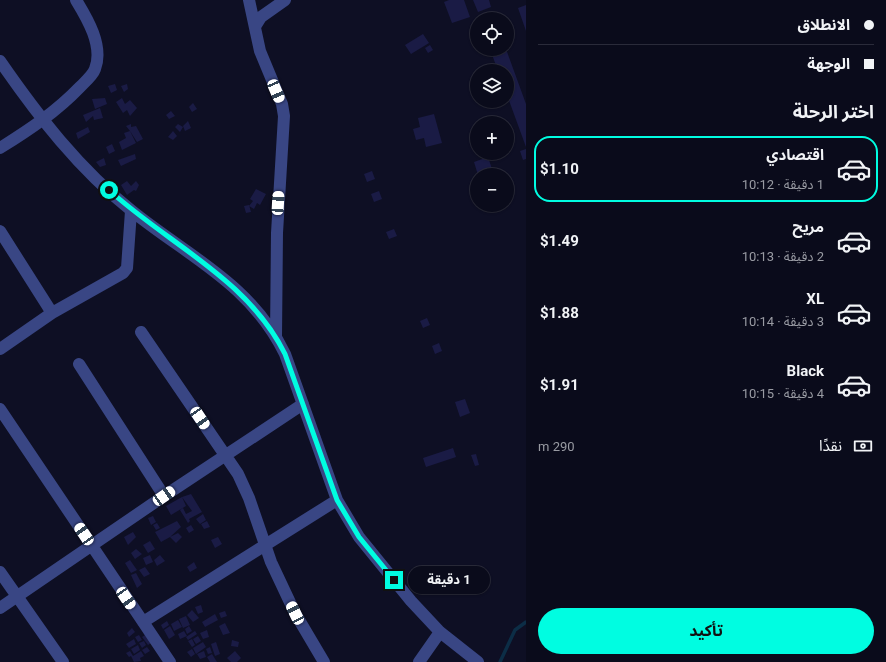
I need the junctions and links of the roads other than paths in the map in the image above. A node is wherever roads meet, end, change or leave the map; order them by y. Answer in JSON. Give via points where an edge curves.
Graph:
{"nodes":[{"id":1,"x":76,"y":0,"type":"edge"},
{"id":2,"x":249,"y":0,"type":"edge"},
{"id":3,"x":285,"y":0,"type":"edge"},
{"id":4,"x":256,"y":25,"type":"junction"},
{"id":5,"x":0,"y":61,"type":"edge"},
{"id":6,"x":43,"y":121,"type":"junction"},
{"id":7,"x":0,"y":148,"type":"edge"},
{"id":8,"x":131,"y":210,"type":"junction"},
{"id":9,"x":0,"y":232,"type":"edge"},
{"id":10,"x":52,"y":312,"type":"junction"},
{"id":11,"x":141,"y":332,"type":"dead end"},
{"id":12,"x":276,"y":336,"type":"junction"},
{"id":13,"x":0,"y":348,"type":"edge"},
{"id":14,"x":79,"y":364,"type":"dead end"},
{"id":15,"x":302,"y":404,"type":"junction"},
{"id":16,"x":0,"y":409,"type":"edge"},
{"id":17,"x":225,"y":455,"type":"junction"},
{"id":18,"x":164,"y":496,"type":"junction"},
{"id":19,"x":337,"y":500,"type":"junction"},
{"id":20,"x":264,"y":545,"type":"junction"},
{"id":21,"x":92,"y":547,"type":"junction"},
{"id":22,"x":0,"y":572,"type":"edge"},
{"id":23,"x":17,"y":597,"type":"junction"},
{"id":24,"x":0,"y":608,"type":"edge"},
{"id":25,"x":143,"y":622,"type":"junction"},
{"id":26,"x":440,"y":632,"type":"junction"},
{"id":27,"x":63,"y":662,"type":"edge"},
{"id":28,"x":170,"y":662,"type":"edge"},
{"id":29,"x":324,"y":662,"type":"edge"},
{"id":30,"x":419,"y":662,"type":"edge"},
{"id":31,"x":478,"y":662,"type":"edge"}],
"edges":[{"from":1,"to":6,"type":"street","via":[[93,33],[97,53],[95,70],[72,96]]},
{"from":2,"to":4,"type":"street"},
{"from":3,"to":4,"type":"street","via":[[261,17]]},
{"from":4,"to":12,"type":"street","via":[[260,51],[282,104],[284,116],[277,233]]},
{"from":5,"to":6,"type":"street"},
{"from":6,"to":7,"type":"street"},
{"from":6,"to":8,"type":"street","via":[[70,152]]},
{"from":8,"to":10,"type":"street","via":[[127,268],[118,277]]},
{"from":8,"to":12,"type":"street","via":[[208,265],[245,298]]},
{"from":9,"to":10,"type":"street"},
{"from":10,"to":13,"type":"street"},
{"from":11,"to":17,"type":"street"},
{"from":12,"to":15,"type":"street"},
{"from":14,"to":18,"type":"street"},
{"from":15,"to":17,"type":"street"},
{"from":15,"to":19,"type":"street"},
{"from":16,"to":21,"type":"street"},
{"from":17,"to":18,"type":"street"},
{"from":17,"to":20,"type":"street","via":[[238,474],[249,498]]},
{"from":18,"to":21,"type":"street"},
{"from":19,"to":20,"type":"street"},
{"from":19,"to":26,"type":"street","via":[[359,537]]},
{"from":20,"to":25,"type":"street"},
{"from":20,"to":29,"type":"street","via":[[295,613]]},
{"from":21,"to":23,"type":"street"},
{"from":21,"to":25,"type":"street"},
{"from":22,"to":23,"type":"street"},
{"from":23,"to":24,"type":"street"},
{"from":23,"to":27,"type":"street"},
{"from":25,"to":28,"type":"street"},
{"from":26,"to":30,"type":"street"},
{"from":26,"to":31,"type":"street"}]}
